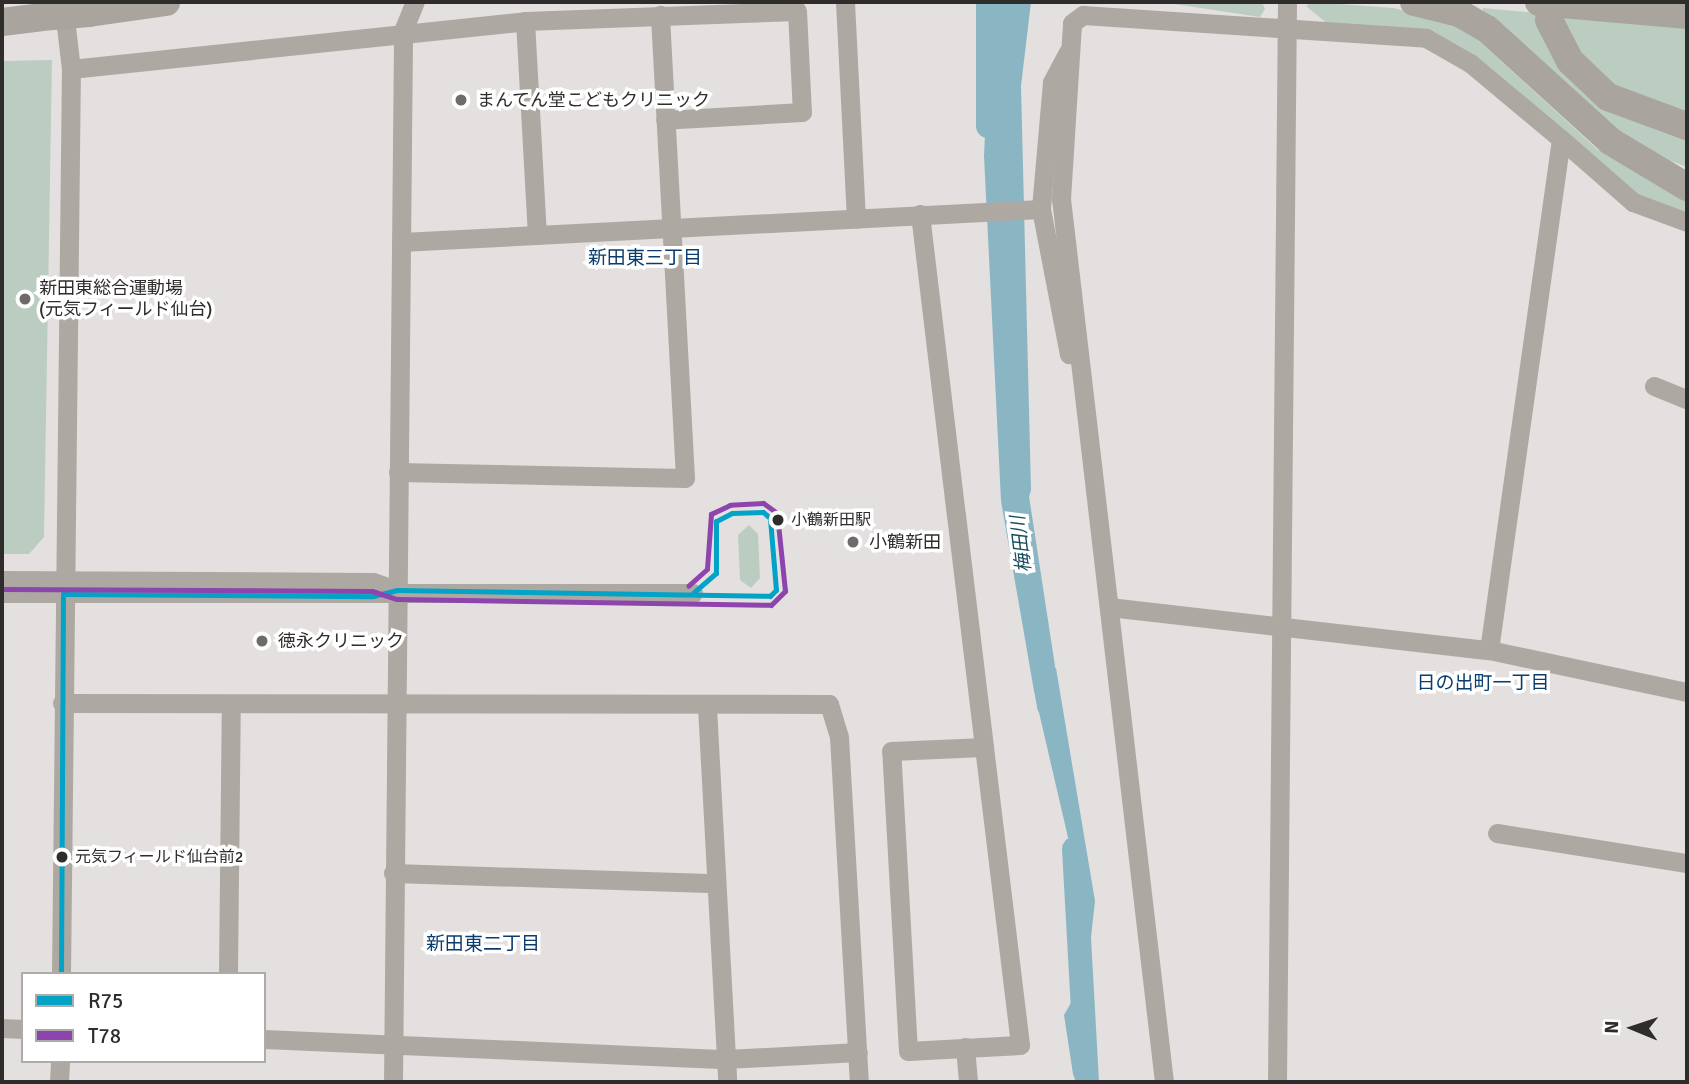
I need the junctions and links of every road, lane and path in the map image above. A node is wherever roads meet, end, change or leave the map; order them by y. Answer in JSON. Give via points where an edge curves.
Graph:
{"nodes":[{"id":1,"x":166,"y":2,"type":"edge"},
{"id":2,"x":415,"y":2,"type":"edge"},
{"id":3,"x":845,"y":2,"type":"edge"},
{"id":4,"x":1287,"y":2,"type":"edge"},
{"id":5,"x":1414,"y":2,"type":"edge"},
{"id":6,"x":52,"y":9,"type":"edge"},
{"id":7,"x":1544,"y":11,"type":"edge"},
{"id":8,"x":660,"y":15,"type":"junction"},
{"id":9,"x":1687,"y":15,"type":"edge"},
{"id":10,"x":525,"y":21,"type":"junction"},
{"id":11,"x":2,"y":22,"type":"edge"},
{"id":12,"x":1286,"y":28,"type":"junction"},
{"id":13,"x":403,"y":32,"type":"junction"},
{"id":14,"x":1070,"y":49,"type":"junction"},
{"id":15,"x":71,"y":69,"type":"junction"},
{"id":16,"x":666,"y":120,"type":"junction"},
{"id":17,"x":1687,"y":126,"type":"edge"},
{"id":18,"x":1561,"y":139,"type":"junction"},
{"id":19,"x":1644,"y":165,"type":"junction"},
{"id":20,"x":1687,"y":178,"type":"edge"},
{"id":21,"x":1687,"y":187,"type":"edge"},
{"id":22,"x":1037,"y":209,"type":"junction"},
{"id":23,"x":920,"y":214,"type":"junction"},
{"id":24,"x":856,"y":219,"type":"junction"},
{"id":25,"x":1687,"y":222,"type":"edge"},
{"id":26,"x":671,"y":227,"type":"junction"},
{"id":27,"x":537,"y":234,"type":"junction"},
{"id":28,"x":401,"y":242,"type":"junction"},
{"id":29,"x":1079,"y":374,"type":"junction"},
{"id":30,"x":1654,"y":386,"type":"dead end"},
{"id":31,"x":1687,"y":399,"type":"edge"},
{"id":32,"x":398,"y":472,"type":"junction"},
{"id":33,"x":2,"y":580,"type":"edge"},
{"id":34,"x":63,"y":587,"type":"junction"},
{"id":35,"x":397,"y":590,"type":"junction"},
{"id":36,"x":2,"y":593,"type":"edge"},
{"id":37,"x":693,"y":593,"type":"dead end"},
{"id":38,"x":1109,"y":607,"type":"junction"},
{"id":39,"x":1281,"y":626,"type":"junction"},
{"id":40,"x":1489,"y":650,"type":"junction"},
{"id":41,"x":1687,"y":692,"type":"edge"},
{"id":42,"x":62,"y":703,"type":"junction"},
{"id":43,"x":231,"y":704,"type":"junction"},
{"id":44,"x":395,"y":706,"type":"junction"},
{"id":45,"x":707,"y":707,"type":"junction"},
{"id":46,"x":984,"y":747,"type":"junction"},
{"id":47,"x":1497,"y":834,"type":"dead end"},
{"id":48,"x":1687,"y":863,"type":"edge"},
{"id":49,"x":393,"y":873,"type":"junction"},
{"id":50,"x":716,"y":883,"type":"junction"},
{"id":51,"x":61,"y":972,"type":"edge"},
{"id":52,"x":228,"y":972,"type":"edge"},
{"id":53,"x":2,"y":1028,"type":"edge"},
{"id":54,"x":21,"y":1029,"type":"edge"},
{"id":55,"x":266,"y":1039,"type":"edge"},
{"id":56,"x":393,"y":1044,"type":"junction"},
{"id":57,"x":965,"y":1047,"type":"junction"},
{"id":58,"x":858,"y":1052,"type":"junction"},
{"id":59,"x":726,"y":1059,"type":"junction"},
{"id":60,"x":60,"y":1063,"type":"edge"},
{"id":61,"x":59,"y":1082,"type":"edge"},
{"id":62,"x":393,"y":1082,"type":"edge"},
{"id":63,"x":727,"y":1082,"type":"edge"},
{"id":64,"x":859,"y":1082,"type":"edge"},
{"id":65,"x":968,"y":1082,"type":"edge"},
{"id":66,"x":1164,"y":1082,"type":"edge"},
{"id":67,"x":1277,"y":1082,"type":"edge"}],
"edges":[{"from":1,"to":6,"type":"highway","bridge":true,"via":[[89,13]]},
{"from":2,"to":13,"type":"street"},
{"from":3,"to":24,"type":"street"},
{"from":4,"to":12,"type":"street"},
{"from":5,"to":19,"type":"highway","via":[[1459,13],[1487,29],[1609,141]]},
{"from":6,"to":11,"type":"highway"},
{"from":6,"to":15,"type":"street"},
{"from":7,"to":9,"type":"highway"},
{"from":7,"to":17,"type":"highway","via":[[1570,61],[1608,97]]},
{"from":8,"to":10,"type":"street"},
{"from":8,"to":16,"type":"street"},
{"from":8,"to":16,"type":"street","via":[[797,11],[802,112]]},
{"from":10,"to":13,"type":"street"},
{"from":10,"to":27,"type":"street"},
{"from":12,"to":14,"type":"street","via":[[1083,15],[1072,23]]},
{"from":12,"to":18,"type":"street","via":[[1426,38],[1448,47]]},
{"from":12,"to":39,"type":"street"},
{"from":13,"to":15,"type":"street"},
{"from":13,"to":28,"type":"street"},
{"from":14,"to":22,"type":"street","via":[[1052,82]]},
{"from":14,"to":29,"type":"street","via":[[1061,199]]},
{"from":15,"to":34,"type":"street"},
{"from":16,"to":26,"type":"street"},
{"from":18,"to":25,"type":"street","via":[[1633,202]]},
{"from":18,"to":40,"type":"street"},
{"from":19,"to":20,"type":"highway"},
{"from":19,"to":21,"type":"highway"},
{"from":22,"to":23,"type":"street"},
{"from":22,"to":29,"type":"street","via":[[1063,341]]},
{"from":23,"to":24,"type":"street"},
{"from":23,"to":46,"type":"street"},
{"from":24,"to":26,"type":"street"},
{"from":26,"to":27,"type":"street"},
{"from":26,"to":32,"type":"street","via":[[685,478]]},
{"from":27,"to":28,"type":"street"},
{"from":28,"to":32,"type":"street"},
{"from":29,"to":38,"type":"street"},
{"from":30,"to":31,"type":"street"},
{"from":32,"to":35,"type":"street"},
{"from":33,"to":34,"type":"street"},
{"from":34,"to":35,"type":"street","via":[[373,582]]},
{"from":34,"to":36,"type":"street"},
{"from":34,"to":42,"type":"street"},
{"from":35,"to":37,"type":"street"},
{"from":35,"to":44,"type":"street"},
{"from":38,"to":39,"type":"street"},
{"from":38,"to":66,"type":"street"},
{"from":39,"to":40,"type":"street"},
{"from":39,"to":67,"type":"street"},
{"from":40,"to":41,"type":"street"},
{"from":42,"to":43,"type":"street"},
{"from":42,"to":51,"type":"street"},
{"from":43,"to":44,"type":"street"},
{"from":43,"to":52,"type":"street"},
{"from":44,"to":45,"type":"street"},
{"from":44,"to":49,"type":"street"},
{"from":45,"to":50,"type":"street"},
{"from":45,"to":58,"type":"street","via":[[829,704],[833,708]]},
{"from":46,"to":57,"type":"street","via":[[1020,1045]]},
{"from":46,"to":57,"type":"street","via":[[891,751],[908,1051]]},
{"from":47,"to":48,"type":"street"},
{"from":49,"to":50,"type":"street"},
{"from":49,"to":56,"type":"street"},
{"from":50,"to":59,"type":"street"},
{"from":53,"to":54,"type":"street"},
{"from":55,"to":56,"type":"street"},
{"from":56,"to":59,"type":"street"},
{"from":56,"to":62,"type":"street"},
{"from":57,"to":65,"type":"street"},
{"from":58,"to":59,"type":"street"},
{"from":58,"to":64,"type":"street"},
{"from":59,"to":63,"type":"street"},
{"from":60,"to":61,"type":"street"}]}
